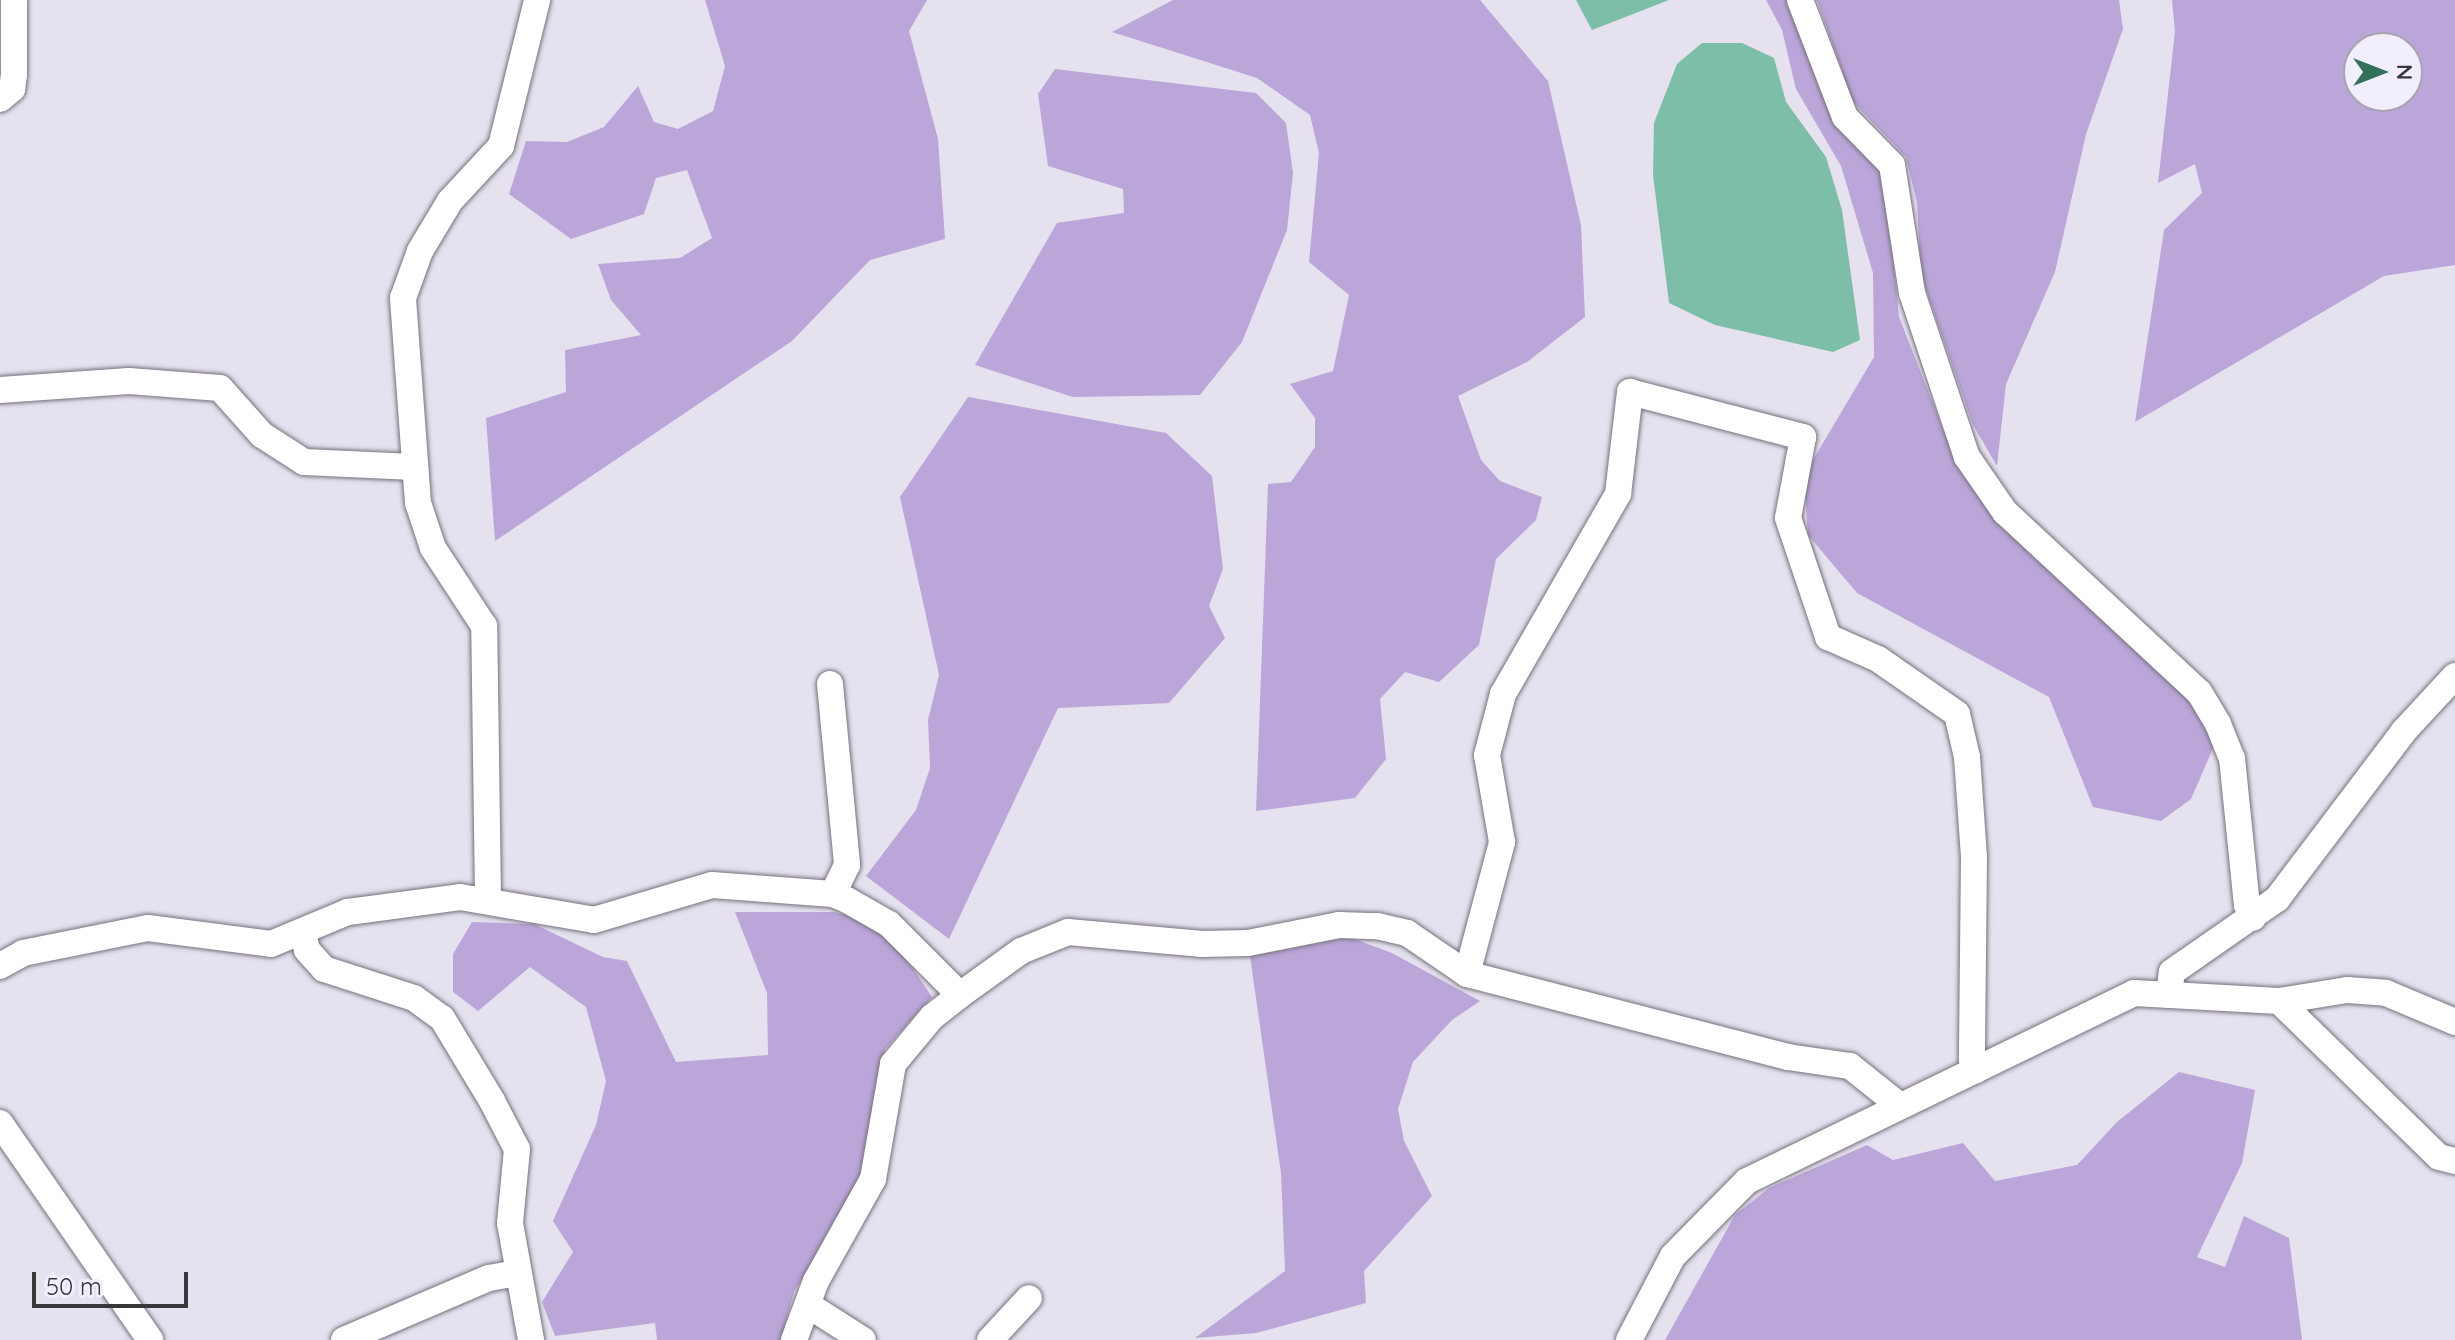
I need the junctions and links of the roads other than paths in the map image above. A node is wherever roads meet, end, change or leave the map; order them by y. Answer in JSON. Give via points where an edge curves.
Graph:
{"nodes":[{"id":1,"x":14,"y":0,"type":"edge"},
{"id":2,"x":537,"y":0,"type":"edge"},
{"id":3,"x":1800,"y":0,"type":"edge"},
{"id":4,"x":0,"y":99,"type":"edge"},
{"id":5,"x":0,"y":390,"type":"edge"},
{"id":6,"x":414,"y":467,"type":"junction"},
{"id":7,"x":2455,"y":676,"type":"edge"},
{"id":8,"x":830,"y":684,"type":"dead end"},
{"id":9,"x":833,"y":894,"type":"junction"},
{"id":10,"x":488,"y":898,"type":"junction"},
{"id":11,"x":2253,"y":918,"type":"junction"},
{"id":12,"x":303,"y":933,"type":"junction"},
{"id":13,"x":0,"y":966,"type":"edge"},
{"id":14,"x":1467,"y":974,"type":"junction"},
{"id":15,"x":960,"y":995,"type":"junction"},
{"id":16,"x":2169,"y":995,"type":"junction"},
{"id":17,"x":2279,"y":1001,"type":"junction"},
{"id":18,"x":2455,"y":1022,"type":"edge"},
{"id":19,"x":1976,"y":1070,"type":"junction"},
{"id":20,"x":1899,"y":1105,"type":"junction"},
{"id":21,"x":0,"y":1123,"type":"edge"},
{"id":22,"x":2455,"y":1161,"type":"edge"},
{"id":23,"x":517,"y":1273,"type":"junction"},
{"id":24,"x":1029,"y":1298,"type":"dead end"},
{"id":25,"x":808,"y":1305,"type":"junction"},
{"id":26,"x":150,"y":1340,"type":"edge"},
{"id":27,"x":344,"y":1340,"type":"edge"},
{"id":28,"x":531,"y":1340,"type":"edge"},
{"id":29,"x":794,"y":1340,"type":"edge"},
{"id":30,"x":863,"y":1340,"type":"edge"},
{"id":31,"x":990,"y":1340,"type":"edge"},
{"id":32,"x":1629,"y":1340,"type":"edge"}],
"edges":[{"from":1,"to":4,"type":"street","via":[[12,89]]},
{"from":2,"to":6,"type":"street","via":[[501,146],[450,201],[420,251],[403,298]]},
{"from":3,"to":11,"type":"street","via":[[1845,117],[1892,165],[1900,187],[1912,293],[1967,457],[2005,512],[2199,692],[2218,724],[2239,799],[2247,905]]},
{"from":5,"to":6,"type":"street","via":[[129,381],[220,388],[262,435],[304,462]]},
{"from":6,"to":10,"type":"street","via":[[418,503],[433,548],[484,626]]},
{"from":7,"to":11,"type":"street","via":[[2404,731],[2277,899]]},
{"from":8,"to":9,"type":"street","via":[[847,865]]},
{"from":9,"to":10,"type":"street","via":[[712,885],[594,920]]},
{"from":9,"to":15,"type":"street","via":[[889,924]]},
{"from":10,"to":12,"type":"street","via":[[348,912]]},
{"from":11,"to":16,"type":"street","via":[[2172,972]]},
{"from":12,"to":13,"type":"street","via":[[271,944],[148,928],[23,953]]},
{"from":12,"to":23,"type":"street","via":[[307,950],[324,969],[414,998],[442,1018],[517,1149],[510,1223]]},
{"from":14,"to":15,"type":"street","via":[[1407,933],[1377,926],[1339,925],[1248,943],[1202,944],[1068,932],[1021,951]]},
{"from":14,"to":19,"type":"street","via":[[1502,842],[1487,755],[1503,694],[1618,494],[1630,392],[1803,437],[1788,518],[1828,637],[1878,659],[1957,714],[1967,757],[1974,857]]},
{"from":14,"to":20,"type":"street","via":[[1788,1057],[1850,1066]]},
{"from":15,"to":25,"type":"street","via":[[932,1017],[893,1064],[873,1179]]},
{"from":16,"to":17,"type":"street"},
{"from":16,"to":19,"type":"street","via":[[2134,993]]},
{"from":17,"to":18,"type":"street","via":[[2347,990],[2386,993]]},
{"from":17,"to":22,"type":"street","via":[[2439,1157]]},
{"from":19,"to":20,"type":"street"},
{"from":20,"to":32,"type":"street","via":[[1747,1181],[1673,1256]]},
{"from":21,"to":26,"type":"street"},
{"from":23,"to":27,"type":"street","via":[[489,1278]]},
{"from":23,"to":28,"type":"street"},
{"from":24,"to":31,"type":"street"},
{"from":25,"to":29,"type":"street"},
{"from":25,"to":30,"type":"street"}]}
